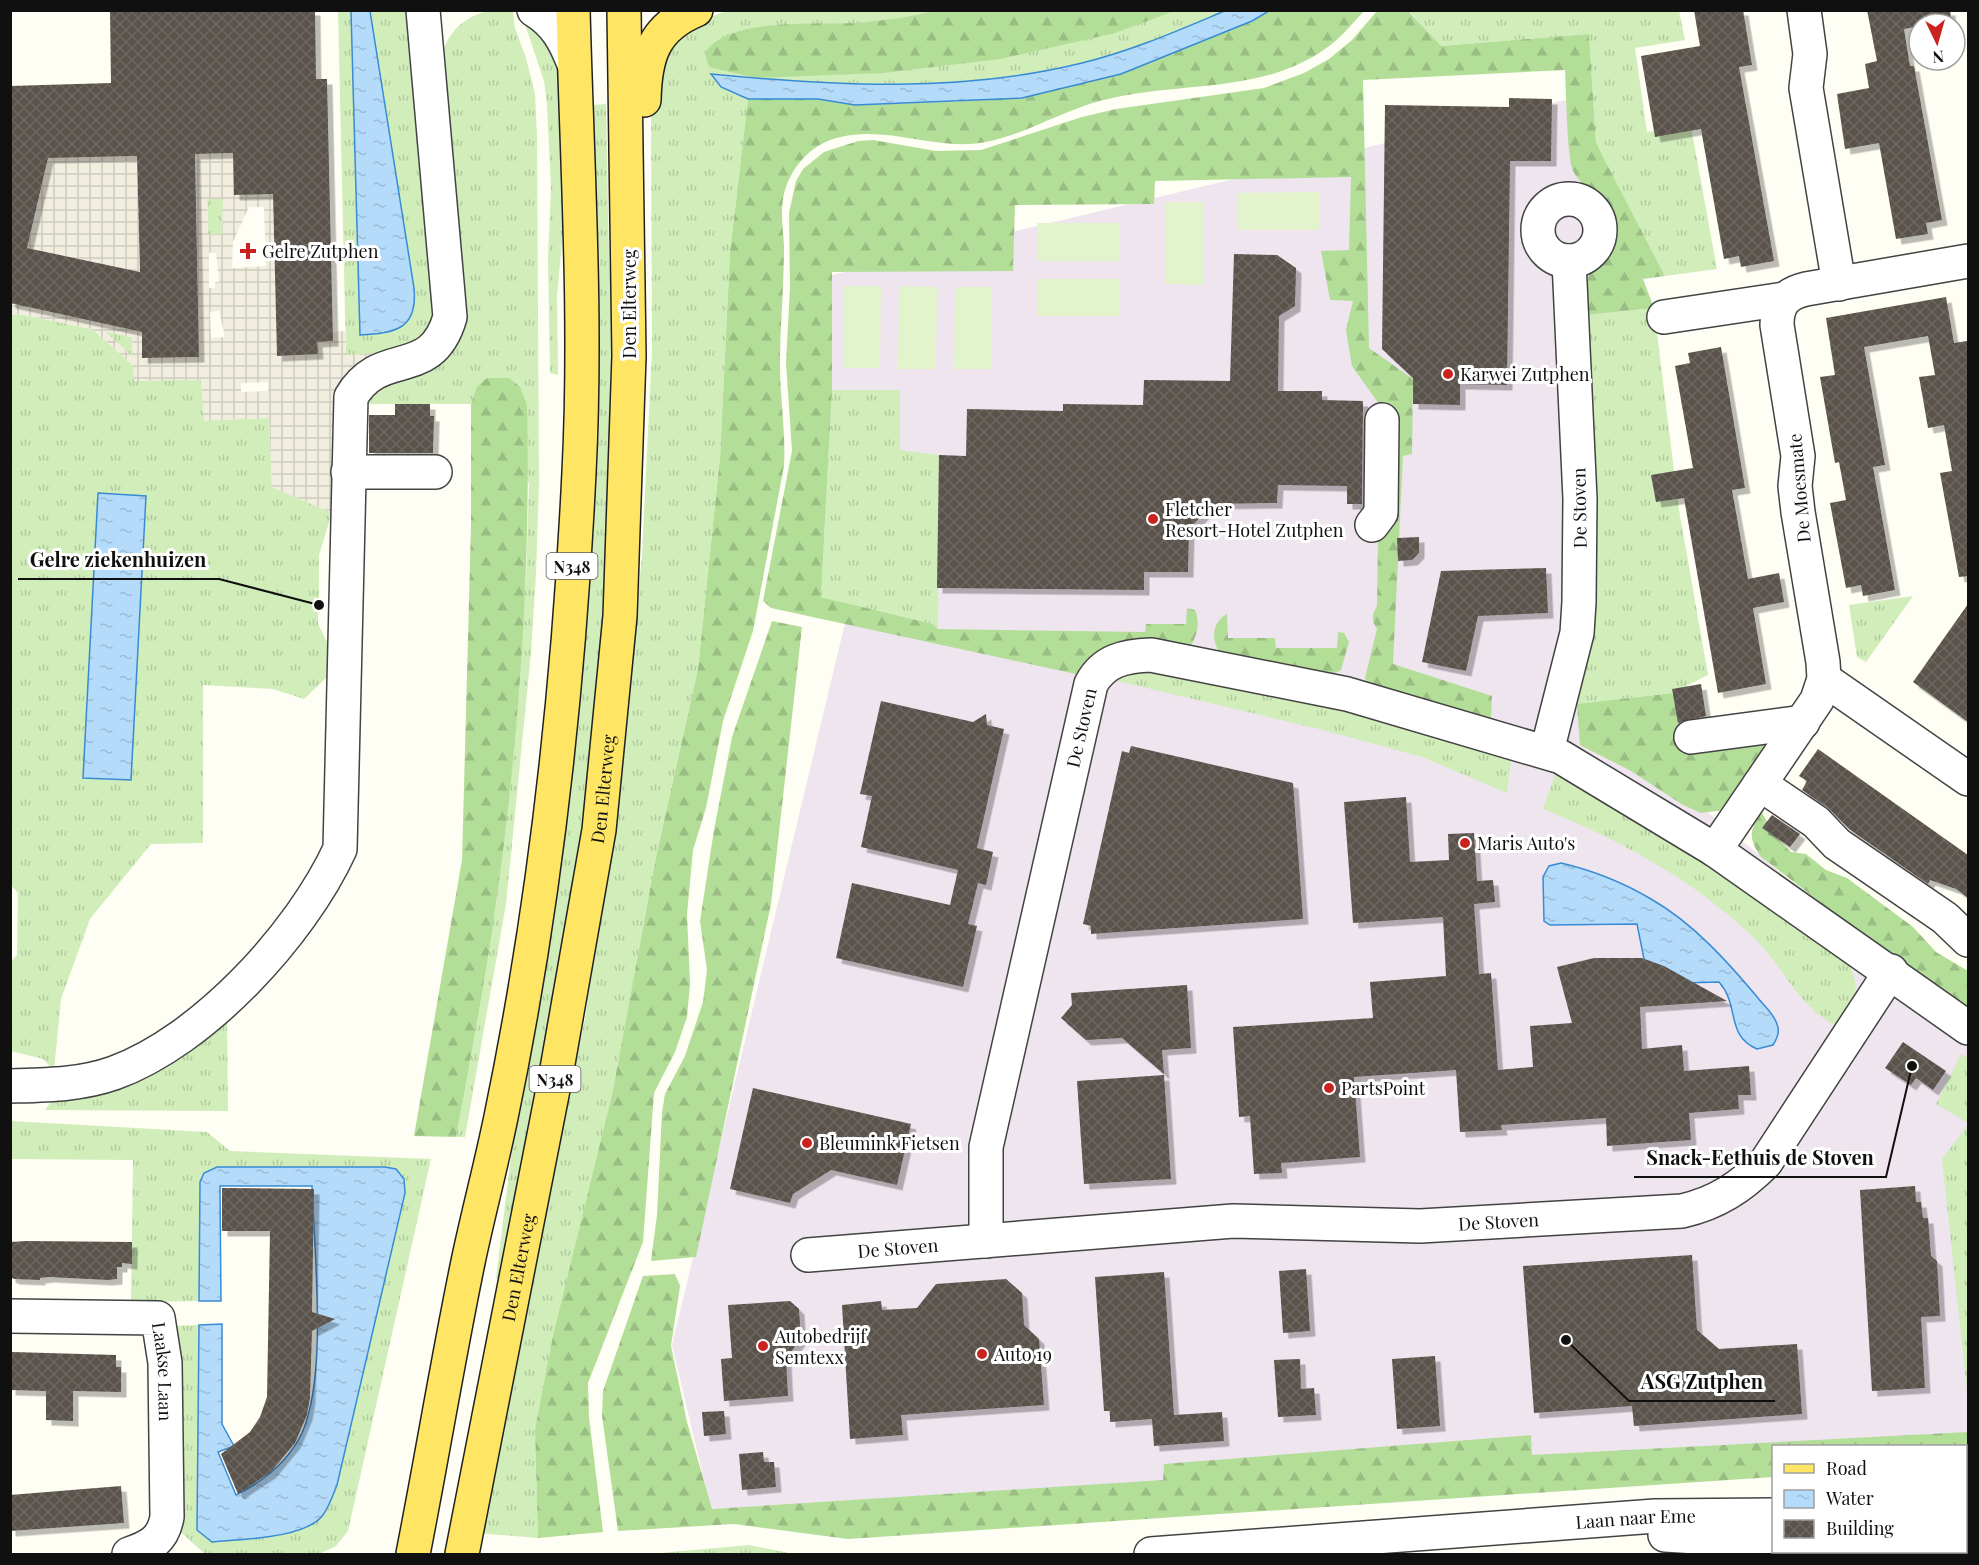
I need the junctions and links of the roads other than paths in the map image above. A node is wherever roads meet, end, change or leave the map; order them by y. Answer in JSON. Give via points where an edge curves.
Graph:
{"nodes":[{"id":1,"x":423,"y":10,"type":"edge"},
{"id":2,"x":534,"y":10,"type":"edge"},
{"id":3,"x":573,"y":10,"type":"edge"},
{"id":4,"x":624,"y":10,"type":"edge"},
{"id":5,"x":696,"y":10,"type":"edge"},
{"id":6,"x":1804,"y":10,"type":"edge"},
{"id":7,"x":574,"y":64,"type":"junction"},
{"id":8,"x":1569,"y":261,"type":"dead end"},
{"id":9,"x":1968,"y":261,"type":"edge"},
{"id":10,"x":1839,"y":284,"type":"junction"},
{"id":11,"x":1784,"y":299,"type":"junction"},
{"id":12,"x":1664,"y":317,"type":"dead end"},
{"id":13,"x":1382,"y":420,"type":"dead end"},
{"id":14,"x":348,"y":471,"type":"junction"},
{"id":15,"x":435,"y":472,"type":"dead end"},
{"id":16,"x":1372,"y":525,"type":"dead end"},
{"id":17,"x":620,"y":616,"type":"junction"},
{"id":18,"x":1824,"y":679,"type":"junction"},
{"id":19,"x":1803,"y":722,"type":"junction"},
{"id":20,"x":1691,"y":737,"type":"dead end"},
{"id":21,"x":1547,"y":751,"type":"junction"},
{"id":22,"x":1968,"y":779,"type":"edge"},
{"id":23,"x":1760,"y":784,"type":"junction"},
{"id":24,"x":1714,"y":850,"type":"junction"},
{"id":25,"x":1968,"y":940,"type":"edge"},
{"id":26,"x":1891,"y":971,"type":"junction"},
{"id":27,"x":1968,"y":1028,"type":"edge"},
{"id":28,"x":10,"y":1086,"type":"edge"},
{"id":29,"x":987,"y":1241,"type":"junction"},
{"id":30,"x":808,"y":1256,"type":"dead end"},
{"id":31,"x":10,"y":1316,"type":"edge"},
{"id":32,"x":1772,"y":1515,"type":"edge"},
{"id":33,"x":1498,"y":1529,"type":"junction"},
{"id":34,"x":1772,"y":1542,"type":"edge"},
{"id":35,"x":1300,"y":1544,"type":"junction"},
{"id":36,"x":464,"y":1552,"type":"edge"},
{"id":37,"x":129,"y":1554,"type":"edge"},
{"id":38,"x":413,"y":1554,"type":"edge"},
{"id":39,"x":1150,"y":1554,"type":"edge"},
{"id":40,"x":1217,"y":1554,"type":"edge"}],
"edges":[{"from":1,"to":14,"type":"street","via":[[450,317],[441,339],[426,354],[381,369],[360,381],[351,397]]},
{"from":2,"to":7,"type":"street","via":[[561,34]]},
{"from":3,"to":7,"type":"main road","number":"N348"},
{"from":4,"to":17,"type":"main road","name":"Den Elterweg","number":"N348","via":[[630,314]]},
{"from":5,"to":17,"type":"main road","number":"N348","via":[[666,29],[654,44],[645,72],[647,356],[638,494]]},
{"from":6,"to":10,"type":"street","via":[[1810,54],[1806,88]]},
{"from":7,"to":38,"type":"main road","number":"N348","via":[[579,472],[560,718],[524,995]]},
{"from":8,"to":21,"type":"street","name":"De Stoven","via":[[1580,499],[1579,602],[1577,633]]},
{"from":9,"to":10,"type":"street"},
{"from":10,"to":11,"type":"street","via":[[1796,291]]},
{"from":11,"to":12,"type":"street"},
{"from":11,"to":18,"type":"street","name":"De Moesmate","via":[[1778,309],[1777,325],[1796,442],[1798,512]]},
{"from":13,"to":16,"type":"street","via":[[1381,513]]},
{"from":14,"to":15,"type":"street"},
{"from":14,"to":28,"type":"street","via":[[342,837],[327,874],[266,959],[242,985],[157,1054],[93,1079],[60,1085]]},
{"from":17,"to":36,"type":"main road","name":"Den Elterweg","number":"N348","via":[[599,830]]},
{"from":18,"to":19,"type":"street","name":"De Moesmate"},
{"from":18,"to":22,"type":"street"},
{"from":19,"to":20,"type":"street"},
{"from":19,"to":23,"type":"street","name":"De Moesmate"},
{"from":21,"to":24,"type":"street","name":"De Stoven"},
{"from":21,"to":29,"type":"street","name":"De Stoven","via":[[1347,694],[1151,655],[1114,660],[1098,672],[1091,684],[986,1147]]},
{"from":23,"to":24,"type":"street","name":"De Moesmate"},
{"from":23,"to":25,"type":"street","via":[[1945,918]]},
{"from":24,"to":26,"type":"street","name":"De Stoven"},
{"from":26,"to":27,"type":"street","name":"De Stoven"},
{"from":26,"to":29,"type":"street","name":"De Stoven","via":[[1766,1162],[1747,1181],[1704,1206],[1682,1211],[1420,1226],[1233,1221]]},
{"from":29,"to":30,"type":"street","name":"De Stoven"},
{"from":31,"to":37,"type":"street","name":"Laakse Laan","via":[[158,1318],[165,1363],[167,1517],[164,1532],[147,1548]]},
{"from":32,"to":33,"type":"street","name":"Laan naar Eme","via":[[1655,1516]]},
{"from":33,"to":34,"type":"street","name":"Laan naar Eme"},
{"from":33,"to":35,"type":"street","name":"Laan naar Eme"},
{"from":35,"to":39,"type":"street","name":"Laan naar Eme"},
{"from":35,"to":40,"type":"street","name":"Laan naar Eme"}]}
